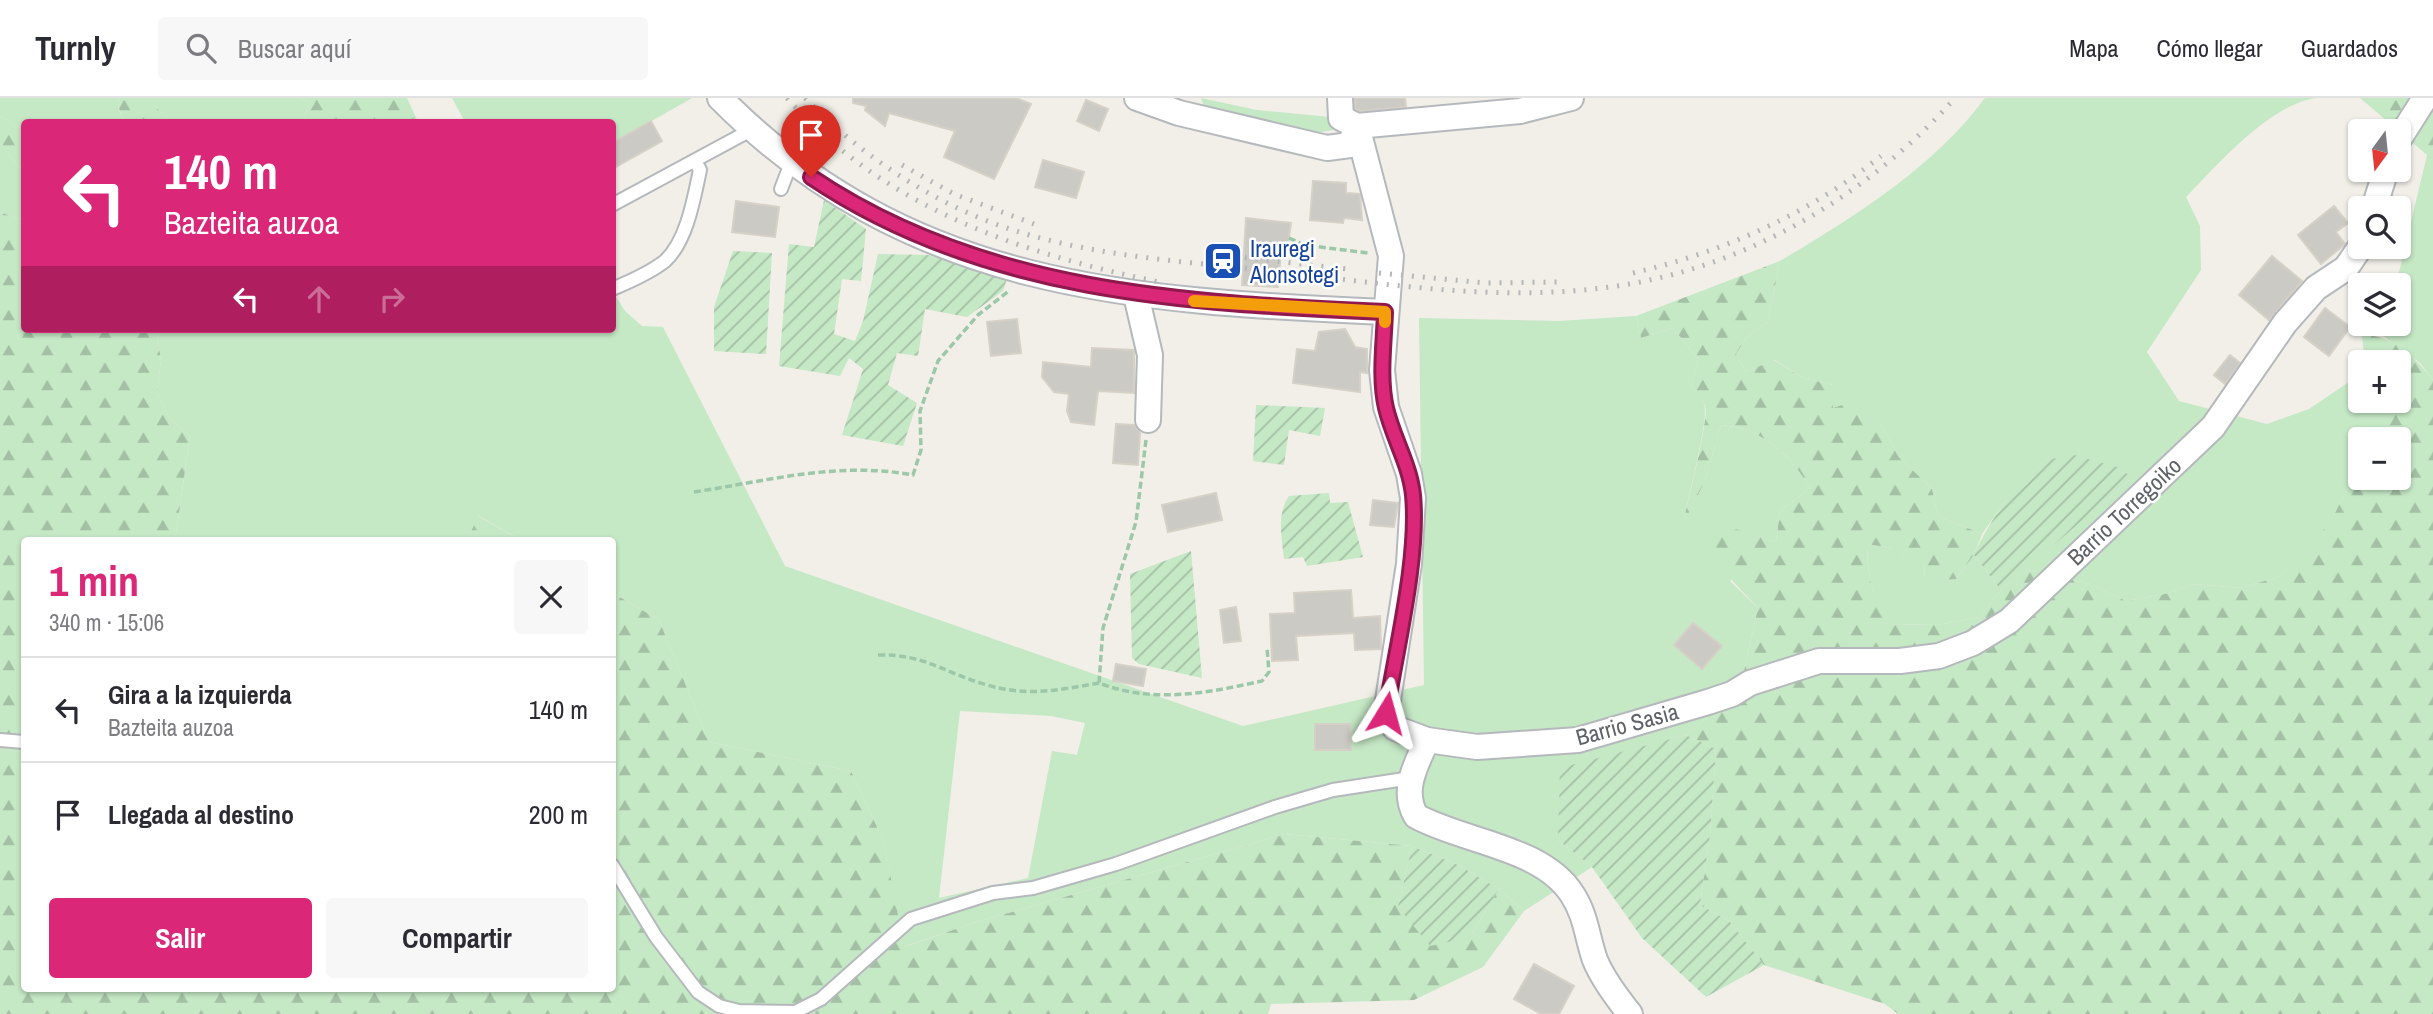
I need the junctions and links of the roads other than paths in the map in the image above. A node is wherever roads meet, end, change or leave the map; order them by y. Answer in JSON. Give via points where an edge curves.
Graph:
{"nodes":[{"id":1,"x":720,"y":98,"type":"edge"},
{"id":2,"x":1137,"y":98,"type":"edge"},
{"id":3,"x":1340,"y":98,"type":"edge"},
{"id":4,"x":1571,"y":98,"type":"edge"},
{"id":5,"x":2425,"y":98,"type":"edge"},
{"id":6,"x":1526,"y":104,"type":"edge"},
{"id":7,"x":2412,"y":119,"type":"edge"},
{"id":8,"x":1357,"y":126,"type":"junction"},
{"id":9,"x":751,"y":130,"type":"junction"},
{"id":10,"x":695,"y":162,"type":"junction"},
{"id":11,"x":790,"y":163,"type":"junction"},
{"id":12,"x":781,"y":189,"type":"dead end"},
{"id":13,"x":616,"y":203,"type":"edge"},
{"id":14,"x":2353,"y":259,"type":"edge"},
{"id":15,"x":616,"y":287,"type":"edge"},
{"id":16,"x":1136,"y":295,"type":"junction"},
{"id":17,"x":1385,"y":312,"type":"junction"},
{"id":18,"x":1148,"y":420,"type":"road end"},
{"id":19,"x":1819,"y":661,"type":"joint"},
{"id":20,"x":0,"y":740,"type":"edge"},
{"id":21,"x":1427,"y":740,"type":"junction"},
{"id":22,"x":21,"y":742,"type":"edge"},
{"id":23,"x":1411,"y":778,"type":"junction"},
{"id":24,"x":616,"y":872,"type":"edge"},
{"id":25,"x":1630,"y":1014,"type":"edge"}],
"edges":[{"from":1,"to":9,"type":"street"},
{"from":2,"to":8,"type":"street","via":[[1179,113],[1328,148],[1350,145]]},
{"from":3,"to":8,"type":"street","via":[[1341,118]]},
{"from":4,"to":6,"type":"street"},
{"from":5,"to":7,"type":"street"},
{"from":6,"to":8,"type":"street"},
{"from":8,"to":17,"type":"street","name":"Barrio Sasia","via":[[1391,256]]},
{"from":9,"to":10,"type":"lane"},
{"from":9,"to":11,"type":"street"},
{"from":10,"to":13,"type":"lane"},
{"from":10,"to":15,"type":"lane","via":[[700,170],[695,194],[671,253],[664,262]]},
{"from":11,"to":12,"type":"lane"},
{"from":11,"to":16,"type":"street","via":[[865,211],[936,244],[1044,276]]},
{"from":14,"to":19,"type":"street","name":"Barrio Torregoiko","via":[[2347,268],[2316,288],[2285,323],[2213,427],[2009,621],[1973,643],[1939,656]]},
{"from":16,"to":17,"type":"street"},
{"from":16,"to":18,"type":"street","via":[[1150,355]]},
{"from":17,"to":21,"type":"street","name":"Barrio Sasia","via":[[1382,370],[1386,407],[1413,498],[1409,564],[1386,713],[1395,728]]},
{"from":19,"to":21,"type":"street","name":"Barrio Sasia","via":[[1708,702],[1578,740],[1477,747]]},
{"from":20,"to":22,"type":"lane"},
{"from":21,"to":23,"type":"street"},
{"from":23,"to":24,"type":"lane","via":[[1333,790],[1116,864],[1033,888],[993,893],[911,919],[821,999],[795,1012],[739,1011],[719,1006],[698,992],[656,937]]},
{"from":23,"to":25,"type":"street","via":[[1408,794],[1416,816],[1518,854],[1548,869],[1571,892],[1586,922],[1595,960]]}]}
